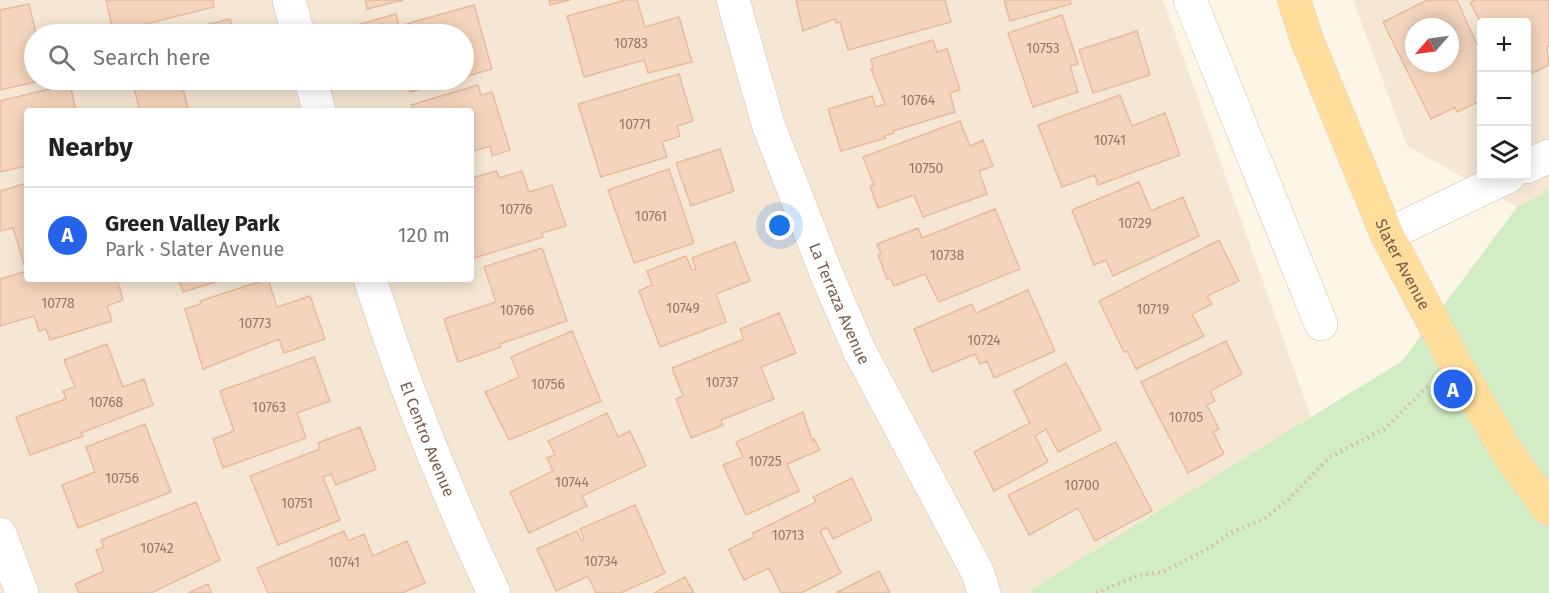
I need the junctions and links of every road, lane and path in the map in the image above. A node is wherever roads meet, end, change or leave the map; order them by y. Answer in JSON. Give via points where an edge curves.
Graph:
{"nodes":[{"id":1,"x":289,"y":0,"type":"edge"},
{"id":2,"x":733,"y":0,"type":"edge"},
{"id":3,"x":1190,"y":0,"type":"edge"},
{"id":4,"x":1294,"y":0,"type":"edge"},
{"id":5,"x":295,"y":24,"type":"edge"},
{"id":6,"x":314,"y":90,"type":"edge"},
{"id":7,"x":318,"y":108,"type":"edge"},
{"id":8,"x":1549,"y":156,"type":"edge"},
{"id":9,"x":1531,"y":165,"type":"edge"},
{"id":10,"x":1501,"y":180,"type":"edge"},
{"id":11,"x":1387,"y":235,"type":"junction"},
{"id":12,"x":371,"y":282,"type":"edge"},
{"id":13,"x":1321,"y":324,"type":"dead end"},
{"id":14,"x":1454,"y":361,"type":"junction"},
{"id":15,"x":1549,"y":509,"type":"edge"},
{"id":16,"x":0,"y":534,"type":"edge"},
{"id":17,"x":22,"y":593,"type":"edge"},
{"id":18,"x":494,"y":593,"type":"edge"},
{"id":19,"x":984,"y":593,"type":"edge"},
{"id":20,"x":1096,"y":593,"type":"edge"}],
"edges":[{"from":1,"to":5,"type":"street"},
{"from":2,"to":19,"type":"street","name":"La Terraza Avenue","via":[[768,124],[826,273],[860,352],[978,573]]},
{"from":3,"to":13,"type":"street"},
{"from":4,"to":11,"type":"main road","name":"Slater Avenue"},
{"from":6,"to":7,"type":"street"},
{"from":8,"to":9,"type":"street"},
{"from":10,"to":11,"type":"street"},
{"from":11,"to":14,"type":"main road","name":"Slater Avenue"},
{"from":12,"to":18,"type":"street","name":"El Centro Avenue","via":[[395,359],[465,533]]},
{"from":14,"to":15,"type":"main road","name":"Slater Avenue","via":[[1510,456]]},
{"from":14,"to":20,"type":"path","via":[[1384,429],[1330,457],[1264,519],[1232,532],[1163,572],[1140,575]]},
{"from":16,"to":17,"type":"street"}]}
